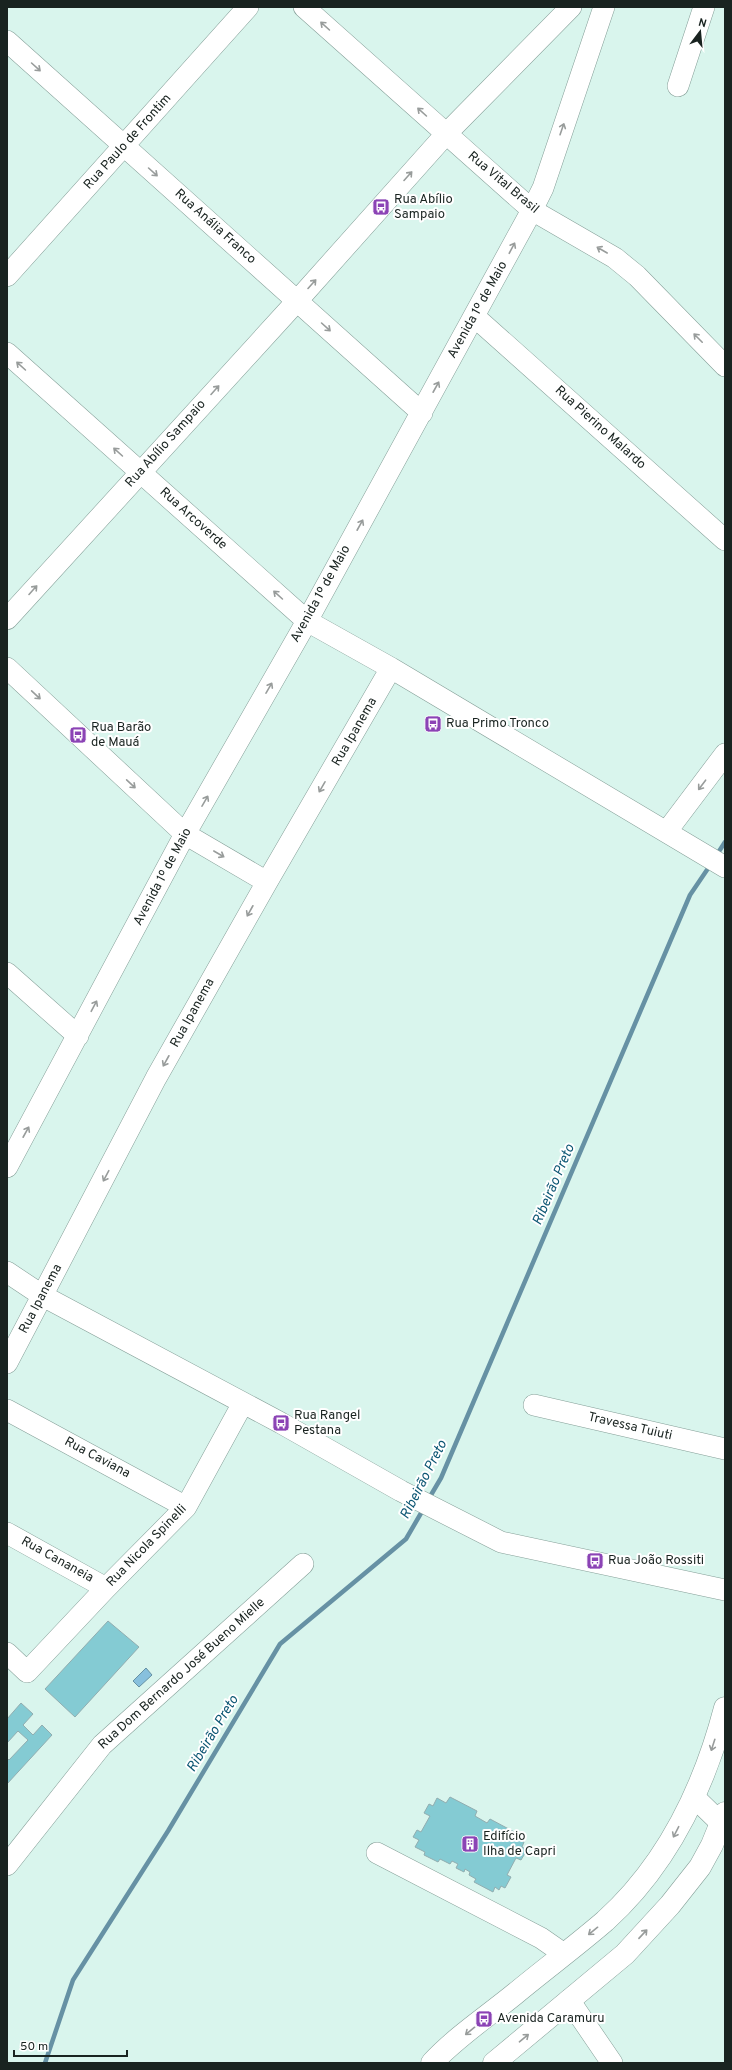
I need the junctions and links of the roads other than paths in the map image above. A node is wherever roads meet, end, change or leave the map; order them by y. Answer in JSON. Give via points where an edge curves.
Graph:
{"nodes":[{"id":1,"x":248,"y":7,"type":"edge"},
{"id":2,"x":304,"y":7,"type":"edge"},
{"id":3,"x":571,"y":7,"type":"edge"},
{"id":4,"x":604,"y":7,"type":"edge"},
{"id":5,"x":704,"y":7,"type":"edge"},
{"id":6,"x":7,"y":41,"type":"edge"},
{"id":7,"x":678,"y":86,"type":"dead end"},
{"id":8,"x":446,"y":134,"type":"junction"},
{"id":9,"x":124,"y":146,"type":"junction"},
{"id":10,"x":532,"y":210,"type":"junction"},
{"id":11,"x":7,"y":276,"type":"edge"},
{"id":12,"x":297,"y":301,"type":"junction"},
{"id":13,"x":475,"y":317,"type":"junction"},
{"id":14,"x":7,"y":353,"type":"edge"},
{"id":15,"x":725,"y":366,"type":"edge"},
{"id":16,"x":422,"y":413,"type":"junction"},
{"id":17,"x":140,"y":472,"type":"junction"},
{"id":18,"x":725,"y":540,"type":"edge"},
{"id":19,"x":7,"y":619,"type":"edge"},
{"id":20,"x":307,"y":621,"type":"junction"},
{"id":21,"x":7,"y":668,"type":"edge"},
{"id":22,"x":392,"y":668,"type":"junction"},
{"id":23,"x":725,"y":754,"type":"edge"},
{"id":24,"x":667,"y":831,"type":"junction"},
{"id":25,"x":185,"y":834,"type":"junction"},
{"id":26,"x":725,"y":867,"type":"edge"},
{"id":27,"x":267,"y":882,"type":"junction"},
{"id":28,"x":7,"y":973,"type":"edge"},
{"id":29,"x":78,"y":1036,"type":"junction"},
{"id":30,"x":7,"y":1167,"type":"edge"},
{"id":31,"x":7,"y":1272,"type":"edge"},
{"id":32,"x":43,"y":1296,"type":"junction"},
{"id":33,"x":7,"y":1363,"type":"edge"},
{"id":34,"x":243,"y":1403,"type":"junction"},
{"id":35,"x":534,"y":1405,"type":"dead end"},
{"id":36,"x":7,"y":1410,"type":"edge"},
{"id":37,"x":725,"y":1449,"type":"edge"},
{"id":38,"x":186,"y":1507,"type":"junction"},
{"id":39,"x":7,"y":1533,"type":"edge"},
{"id":40,"x":303,"y":1564,"type":"dead end"},
{"id":41,"x":106,"y":1588,"type":"junction"},
{"id":42,"x":725,"y":1590,"type":"edge"},
{"id":43,"x":7,"y":1654,"type":"edge"},
{"id":44,"x":725,"y":1708,"type":"edge"},
{"id":45,"x":694,"y":1797,"type":"junction"},
{"id":46,"x":724,"y":1821,"type":"edge"},
{"id":47,"x":377,"y":1853,"type":"dead end"},
{"id":48,"x":7,"y":1864,"type":"edge"},
{"id":49,"x":564,"y":1954,"type":"junction"},
{"id":50,"x":569,"y":2000,"type":"junction"},
{"id":51,"x":432,"y":2063,"type":"edge"},
{"id":52,"x":494,"y":2063,"type":"edge"},
{"id":53,"x":612,"y":2063,"type":"edge"}],
"edges":[{"from":1,"to":9,"type":"street","name":"Rua Paulo de Frontim"},
{"from":8,"to":2,"type":"street","name":"Rua Vital Brasil","one_way":true},
{"from":3,"to":8,"type":"street","name":"Rua Abílio Sampaio"},
{"from":10,"to":4,"type":"street","name":"Avenida 1º de Maio","one_way":true,"via":[[543,188]]},
{"from":5,"to":7,"type":"street"},
{"from":6,"to":9,"type":"street","name":"Rua Anália Franco","one_way":true},
{"from":8,"to":10,"type":"street","name":"Rua Vital Brasil"},
{"from":12,"to":8,"type":"street","name":"Rua Abílio Sampaio","one_way":true},
{"from":9,"to":11,"type":"street","name":"Rua Paulo de Frontim"},
{"from":9,"to":12,"type":"street","name":"Rua Anália Franco","one_way":true},
{"from":13,"to":10,"type":"street","name":"Avenida 1º de Maio","one_way":true},
{"from":15,"to":10,"type":"street","name":"Rua Vital Brasil","one_way":true,"via":[[637,276],[615,258]]},
{"from":12,"to":16,"type":"street","name":"Rua Anália Franco","one_way":true},
{"from":17,"to":12,"type":"street","name":"Rua Abílio Sampaio","one_way":true},
{"from":16,"to":13,"type":"street","name":"Avenida 1º de Maio","one_way":true},
{"from":13,"to":18,"type":"street","name":"Rua Pierino Malardo"},
{"from":17,"to":14,"type":"street","name":"Rua Arcoverde","one_way":true},
{"from":20,"to":16,"type":"street","name":"Avenida 1º de Maio","one_way":true},
{"from":19,"to":17,"type":"street","name":"Rua Abílio Sampaio","one_way":true},
{"from":20,"to":17,"type":"street","name":"Rua Arcoverde","one_way":true},
{"from":20,"to":22,"type":"street","name":"Rua Arcoverde"},
{"from":25,"to":20,"type":"street","name":"Avenida 1º de Maio","one_way":true},
{"from":21,"to":25,"type":"street","one_way":true},
{"from":22,"to":24,"type":"street"},
{"from":22,"to":27,"type":"street","name":"Rua Ipanema","one_way":true},
{"from":23,"to":24,"type":"street","one_way":true},
{"from":24,"to":26,"type":"street"},
{"from":25,"to":27,"type":"street","one_way":true},
{"from":29,"to":25,"type":"street","name":"Avenida 1º de Maio","one_way":true},
{"from":27,"to":32,"type":"street","name":"Rua Ipanema","one_way":true,"via":[[156,1078]]},
{"from":28,"to":29,"type":"street"},
{"from":30,"to":29,"type":"street","name":"Avenida 1º de Maio","one_way":true},
{"from":31,"to":32,"type":"street"},
{"from":32,"to":33,"type":"street","name":"Rua Ipanema"},
{"from":32,"to":34,"type":"street"},
{"from":34,"to":38,"type":"street","name":"Rua Nicola Spinelli"},
{"from":34,"to":42,"type":"street","via":[[401,1491],[501,1542]]},
{"from":35,"to":37,"type":"street","name":"Travessa Tuiuti"},
{"from":36,"to":38,"type":"street","name":"Rua Caviana"},
{"from":38,"to":41,"type":"street","name":"Rua Nicola Spinelli"},
{"from":39,"to":41,"type":"street","name":"Rua Cananeia"},
{"from":40,"to":48,"type":"street","name":"Rua Dom Bernardo José Bueno Mielle","via":[[102,1745]]},
{"from":41,"to":43,"type":"street","name":"Rua Nicola Spinelli","via":[[27,1672]]},
{"from":44,"to":45,"type":"main road","one_way":true},
{"from":45,"to":46,"type":"street"},
{"from":45,"to":49,"type":"main road","one_way":true,"via":[[668,1848],[639,1885],[606,1920]]},
{"from":50,"to":46,"type":"main road","one_way":true,"via":[[625,1954],[670,1905],[700,1867]]},
{"from":47,"to":49,"type":"street","via":[[541,1938]]},
{"from":49,"to":51,"type":"main road","one_way":true},
{"from":52,"to":50,"type":"main road","one_way":true},
{"from":50,"to":53,"type":"street"}]}
